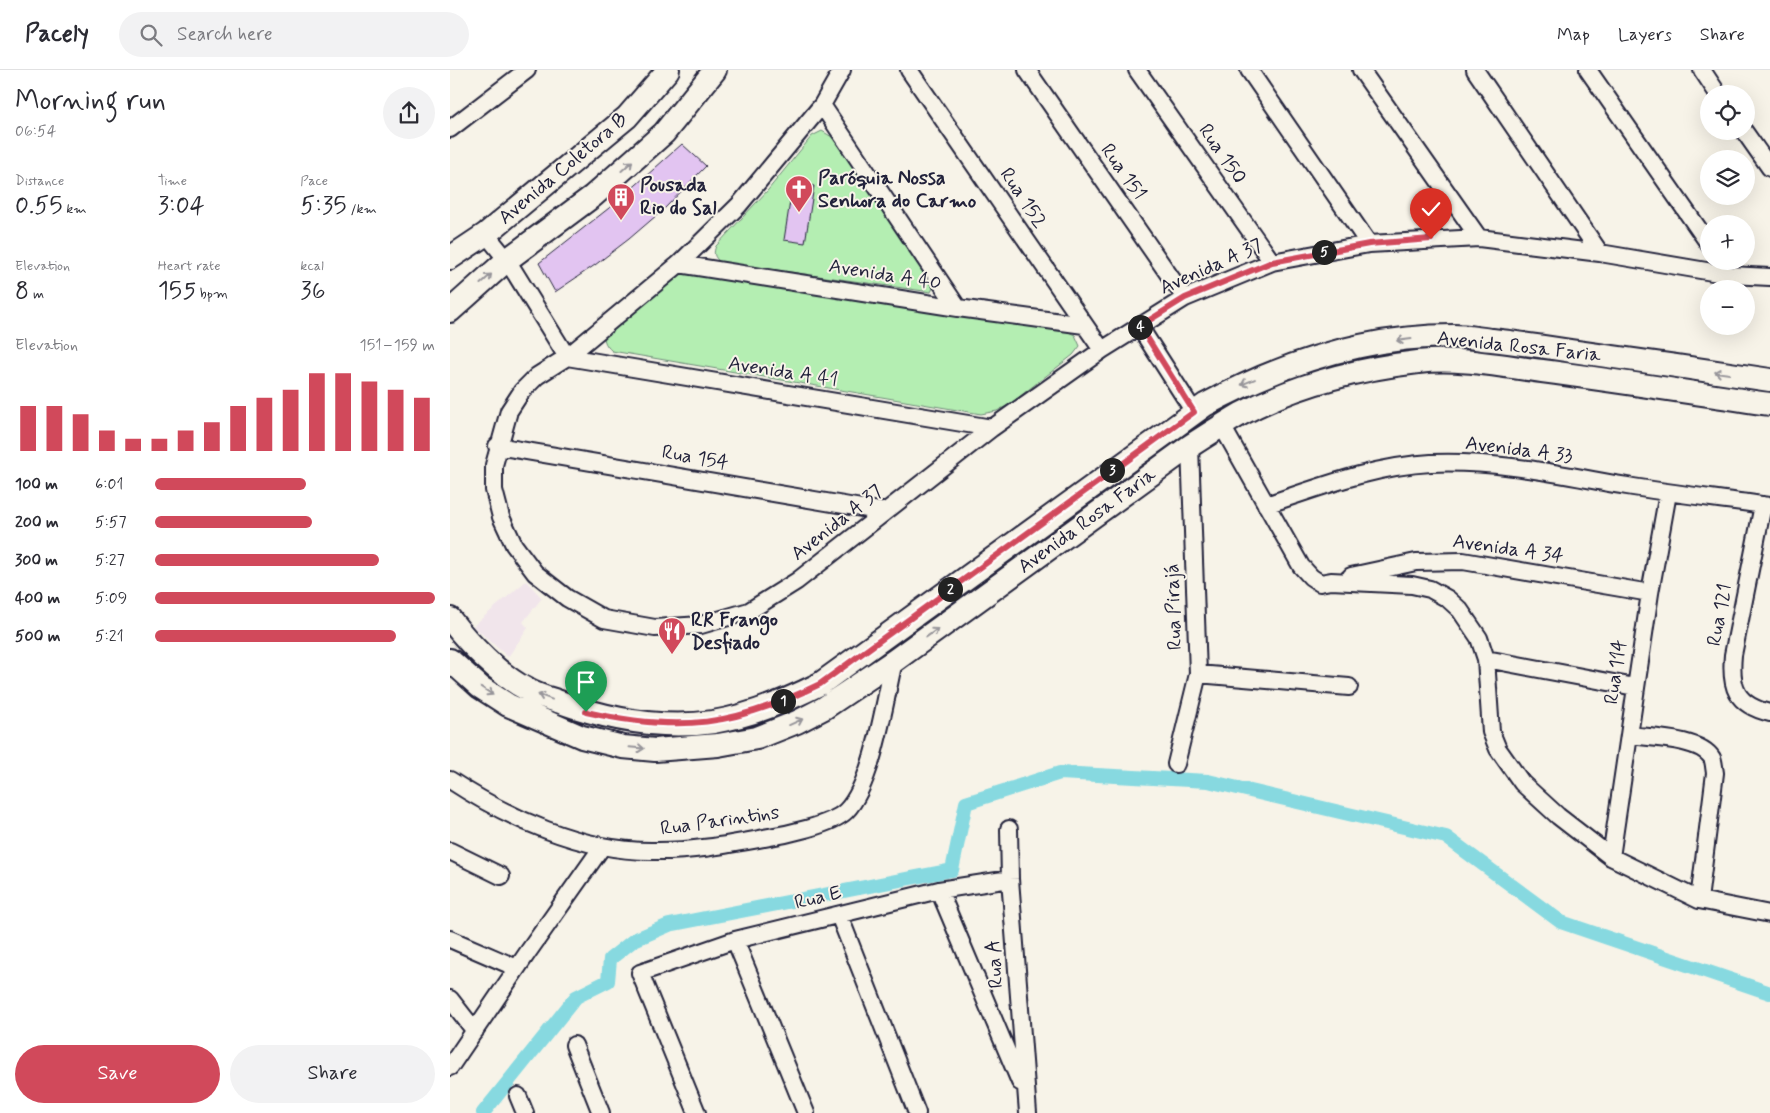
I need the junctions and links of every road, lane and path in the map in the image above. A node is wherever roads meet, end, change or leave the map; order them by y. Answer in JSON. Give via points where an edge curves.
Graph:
{"nodes":[{"id":1,"x":527,"y":70,"type":"edge"},
{"id":2,"x":668,"y":70,"type":"edge"},
{"id":3,"x":715,"y":70,"type":"edge"},
{"id":4,"x":842,"y":70,"type":"edge"},
{"id":5,"x":909,"y":70,"type":"edge"},
{"id":6,"x":1026,"y":70,"type":"edge"},
{"id":7,"x":1137,"y":70,"type":"edge"},
{"id":8,"x":1249,"y":70,"type":"edge"},
{"id":9,"x":1361,"y":70,"type":"edge"},
{"id":10,"x":1475,"y":70,"type":"edge"},
{"id":11,"x":1588,"y":70,"type":"edge"},
{"id":12,"x":1702,"y":70,"type":"edge"},
{"id":13,"x":1712,"y":85,"type":"edge"},
{"id":14,"x":822,"y":105,"type":"junction"},
{"id":15,"x":450,"y":129,"type":"edge"},
{"id":16,"x":1750,"y":140,"type":"edge"},
{"id":17,"x":1770,"y":168,"type":"edge"},
{"id":18,"x":1700,"y":231,"type":"edge"},
{"id":19,"x":486,"y":234,"type":"junction"},
{"id":20,"x":1480,"y":238,"type":"junction"},
{"id":21,"x":1369,"y":244,"type":"junction"},
{"id":22,"x":1600,"y":253,"type":"junction"},
{"id":23,"x":450,"y":258,"type":"edge"},
{"id":24,"x":507,"y":260,"type":"junction"},
{"id":25,"x":1272,"y":262,"type":"junction"},
{"id":26,"x":679,"y":264,"type":"junction"},
{"id":27,"x":1726,"y":270,"type":"edge"},
{"id":28,"x":1730,"y":275,"type":"junction"},
{"id":29,"x":1770,"y":278,"type":"edge"},
{"id":30,"x":1185,"y":298,"type":"junction"},
{"id":31,"x":958,"y":308,"type":"junction"},
{"id":32,"x":450,"y":311,"type":"edge"},
{"id":33,"x":1084,"y":325,"type":"junction"},
{"id":34,"x":1140,"y":326,"type":"junction"},
{"id":35,"x":1102,"y":350,"type":"junction"},
{"id":36,"x":566,"y":358,"type":"junction"},
{"id":37,"x":1770,"y":380,"type":"edge"},
{"id":38,"x":1770,"y":404,"type":"edge"},
{"id":39,"x":1194,"y":412,"type":"junction"},
{"id":40,"x":1222,"y":426,"type":"junction"},
{"id":41,"x":992,"y":428,"type":"junction"},
{"id":42,"x":1169,"y":429,"type":"junction"},
{"id":43,"x":497,"y":446,"type":"junction"},
{"id":44,"x":1187,"y":449,"type":"junction"},
{"id":45,"x":1668,"y":493,"type":"junction"},
{"id":46,"x":1266,"y":505,"type":"junction"},
{"id":47,"x":1767,"y":505,"type":"edge"},
{"id":48,"x":885,"y":512,"type":"junction"},
{"id":49,"x":1331,"y":581,"type":"junction"},
{"id":50,"x":956,"y":584,"type":"junction"},
{"id":51,"x":1650,"y":592,"type":"junction"},
{"id":52,"x":971,"y":604,"type":"junction"},
{"id":53,"x":450,"y":619,"type":"edge"},
{"id":54,"x":1486,"y":659,"type":"junction"},
{"id":55,"x":450,"y":660,"type":"edge"},
{"id":56,"x":894,"y":661,"type":"junction"},
{"id":57,"x":1198,"y":674,"type":"junction"},
{"id":58,"x":1349,"y":687,"type":"dead end"},
{"id":59,"x":1635,"y":687,"type":"junction"},
{"id":60,"x":1770,"y":713,"type":"edge"},
{"id":61,"x":1629,"y":735,"type":"junction"},
{"id":62,"x":1176,"y":764,"type":"dead end"},
{"id":63,"x":450,"y":780,"type":"edge"},
{"id":64,"x":1009,"y":830,"type":"dead end"},
{"id":65,"x":602,"y":847,"type":"junction"},
{"id":66,"x":450,"y":851,"type":"edge"},
{"id":67,"x":1610,"y":857,"type":"junction"},
{"id":68,"x":501,"y":876,"type":"dead end"},
{"id":69,"x":1010,"y":879,"type":"junction"},
{"id":70,"x":939,"y":890,"type":"junction"},
{"id":71,"x":1699,"y":900,"type":"junction"},
{"id":72,"x":1770,"y":914,"type":"edge"},
{"id":73,"x":839,"y":915,"type":"junction"},
{"id":74,"x":450,"y":939,"type":"edge"},
{"id":75,"x":735,"y":940,"type":"junction"},
{"id":76,"x":517,"y":968,"type":"junction"},
{"id":77,"x":450,"y":999,"type":"edge"},
{"id":78,"x":475,"y":1031,"type":"junction"},
{"id":79,"x":574,"y":1045,"type":"dead end"},
{"id":80,"x":450,"y":1066,"type":"edge"},
{"id":81,"x":1026,"y":1095,"type":"junction"},
{"id":82,"x":518,"y":1096,"type":"dead end"},
{"id":83,"x":526,"y":1113,"type":"edge"},
{"id":84,"x":601,"y":1113,"type":"edge"},
{"id":85,"x":696,"y":1113,"type":"edge"},
{"id":86,"x":806,"y":1113,"type":"edge"},
{"id":87,"x":917,"y":1113,"type":"edge"},
{"id":88,"x":1028,"y":1113,"type":"edge"}],
"edges":[{"from":1,"to":15,"type":"street"},
{"from":2,"to":19,"type":"street","name":"Avenida Coletora B","via":[[628,117]]},
{"from":24,"to":3,"type":"street","name":"Avenida Coletora B","one_way":true,"via":[[593,196],[664,133]]},
{"from":4,"to":14,"type":"street","name":"Avenida A 37"},
{"from":5,"to":33,"type":"street","name":"Rua 152"},
{"from":6,"to":30,"type":"street","name":"Rua 151"},
{"from":7,"to":25,"type":"street","name":"Rua 150"},
{"from":8,"to":21,"type":"street"},
{"from":9,"to":20,"type":"street"},
{"from":10,"to":22,"type":"street"},
{"from":11,"to":18,"type":"street"},
{"from":12,"to":13,"type":"street"},
{"from":14,"to":26,"type":"street","name":"Avenida A 37","via":[[739,206]]},
{"from":14,"to":31,"type":"street"},
{"from":16,"to":17,"type":"street"},
{"from":19,"to":23,"type":"street","name":"Avenida Coletora B"},
{"from":19,"to":24,"type":"street"},
{"from":20,"to":21,"type":"street","name":"Avenida A 37"},
{"from":20,"to":22,"type":"street","name":"Avenida A 37"},
{"from":21,"to":25,"type":"street","name":"Avenida A 37"},
{"from":22,"to":28,"type":"street","name":"Avenida A 37"},
{"from":32,"to":24,"type":"street","name":"Avenida Coletora B","one_way":true},
{"from":24,"to":36,"type":"street"},
{"from":25,"to":30,"type":"street","name":"Avenida A 37"},
{"from":26,"to":31,"type":"street","name":"Avenida A 40"},
{"from":26,"to":36,"type":"street","name":"Avenida A 37"},
{"from":27,"to":28,"type":"street"},
{"from":28,"to":29,"type":"street","name":"Avenida A 37"},
{"from":30,"to":34,"type":"street","name":"Avenida A 37"},
{"from":31,"to":33,"type":"street","name":"Avenida A 40"},
{"from":33,"to":35,"type":"street","name":"Rua 152"},
{"from":34,"to":35,"type":"street","name":"Avenida A 37"},
{"from":34,"to":39,"type":"street"},
{"from":35,"to":41,"type":"street","name":"Avenida A 37"},
{"from":36,"to":41,"type":"street","name":"Avenida A 41"},
{"from":36,"to":43,"type":"street","name":"Avenida A 37","via":[[537,376],[522,391],[508,411]]},
{"from":37,"to":39,"type":"street","name":"Avenida Rosa Faria","one_way":true,"via":[[1456,336],[1349,349],[1299,362],[1239,386]]},
{"from":38,"to":40,"type":"street","name":"Avenida Rosa Faria","via":[[1447,360],[1419,361],[1330,380],[1272,400]]},
{"from":39,"to":42,"type":"street","name":"Avenida Rosa Faria"},
{"from":40,"to":44,"type":"street","name":"Avenida Rosa Faria"},
{"from":40,"to":46,"type":"street"},
{"from":41,"to":48,"type":"street","name":"Avenida A 37"},
{"from":42,"to":44,"type":"street"},
{"from":42,"to":50,"type":"street","name":"Avenida Rosa Faria"},
{"from":43,"to":48,"type":"street","name":"Rua 154"},
{"from":43,"to":48,"type":"street","name":"Avenida A 37","via":[[494,490],[501,517],[514,545],[535,573],[567,598],[604,619],[655,628],[701,625],[749,611],[796,581]]},
{"from":44,"to":52,"type":"street","name":"Avenida Rosa Faria"},
{"from":44,"to":57,"type":"street","name":"Rua Pirajá"},
{"from":45,"to":46,"type":"street","name":"Avenida A 33","via":[[1512,467],[1461,463],[1380,470]]},
{"from":45,"to":47,"type":"street","name":"Avenida A 33"},
{"from":45,"to":51,"type":"street","name":"Rua 114"},
{"from":46,"to":49,"type":"street","via":[[1301,566],[1320,583]]},
{"from":47,"to":60,"type":"street","name":"Rua 121","via":[[1731,672],[1732,683],[1742,700],[1753,708]]},
{"from":49,"to":51,"type":"street","name":"Avenida A 34","via":[[1416,562],[1463,560]]},
{"from":49,"to":54,"type":"street","via":[[1412,585],[1430,589],[1460,610],[1479,638]]},
{"from":50,"to":52,"type":"street"},
{"from":50,"to":53,"type":"street","name":"Avenida Rosa Faria","one_way":true,"via":[[820,684],[768,708],[713,722],[662,724],[625,721],[586,712],[528,690],[462,636]]},
{"from":51,"to":59,"type":"street","name":"Rua 114"},
{"from":56,"to":52,"type":"street","name":"Avenida Rosa Faria","one_way":true},
{"from":54,"to":59,"type":"street"},
{"from":54,"to":67,"type":"street","via":[[1491,732],[1498,749],[1522,783]]},
{"from":55,"to":56,"type":"street","name":"Avenida Rosa Faria","one_way":true,"via":[[480,687],[508,705],[562,730],[623,747],[655,750],[757,738],[824,708]]},
{"from":56,"to":65,"type":"street","name":"Rua Parintins","via":[[868,771],[858,796],[845,812],[822,825],[703,848],[651,851]]},
{"from":57,"to":58,"type":"street"},
{"from":57,"to":62,"type":"street","name":"Rua Pirajá"},
{"from":59,"to":61,"type":"street","name":"Rua 114"},
{"from":61,"to":67,"type":"street","name":"Rua 114"},
{"from":61,"to":71,"type":"street","via":[[1694,744],[1713,759],[1715,773]]},
{"from":63,"to":65,"type":"street","name":"Rua Parintins","via":[[482,801],[544,828]]},
{"from":64,"to":69,"type":"street","name":"Rua A"},
{"from":65,"to":76,"type":"street"},
{"from":66,"to":68,"type":"street"},
{"from":67,"to":71,"type":"street"},
{"from":69,"to":70,"type":"street","name":"Rua E"},
{"from":69,"to":81,"type":"street","name":"Rua A"},
{"from":70,"to":73,"type":"street","name":"Rua E"},
{"from":70,"to":81,"type":"street","name":"Rua A"},
{"from":71,"to":72,"type":"street"},
{"from":73,"to":75,"type":"street","name":"Rua E"},
{"from":73,"to":87,"type":"street"},
{"from":74,"to":76,"type":"street"},
{"from":75,"to":85,"type":"street","name":"Rua E","via":[[640,973]]},
{"from":75,"to":86,"type":"street"},
{"from":76,"to":78,"type":"street"},
{"from":77,"to":78,"type":"street"},
{"from":78,"to":80,"type":"street"},
{"from":79,"to":84,"type":"street"},
{"from":81,"to":88,"type":"street","name":"Rua A"},
{"from":82,"to":83,"type":"street"}]}
